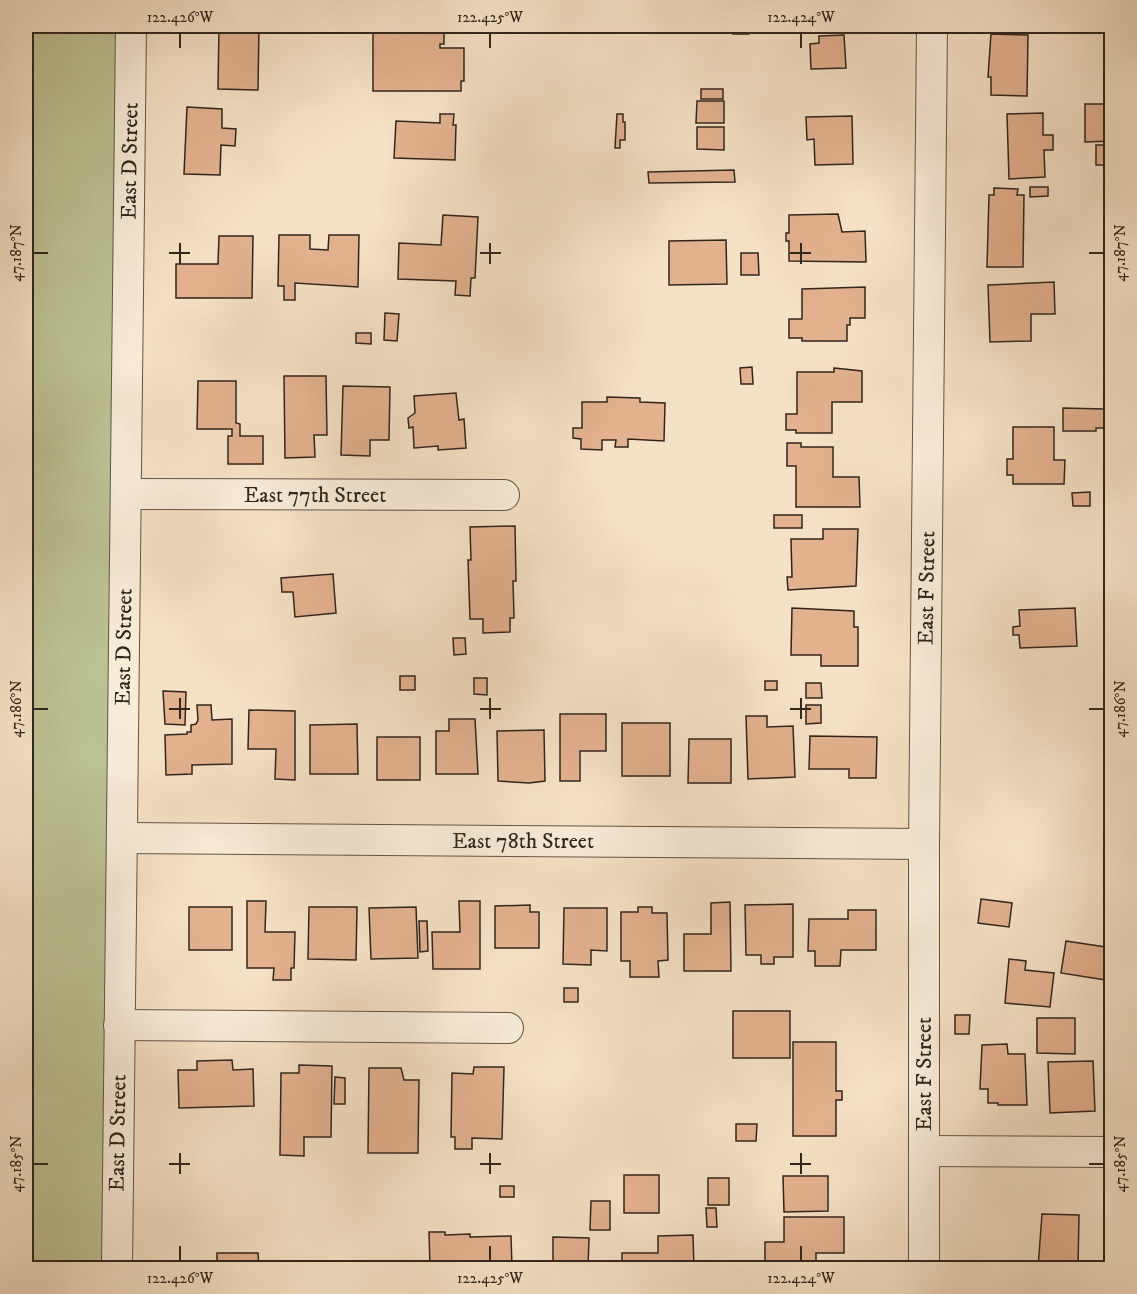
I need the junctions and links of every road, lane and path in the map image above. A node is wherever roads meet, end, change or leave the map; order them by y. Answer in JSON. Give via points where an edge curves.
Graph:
{"nodes":[{"id":1,"x":131,"y":26,"type":"edge"},
{"id":2,"x":932,"y":26,"type":"edge"},
{"id":3,"x":126,"y":494,"type":"junction"},
{"id":4,"x":504,"y":495,"type":"dead end"},
{"id":5,"x":122,"y":838,"type":"junction"},
{"id":6,"x":924,"y":844,"type":"junction"},
{"id":7,"x":120,"y":1025,"type":"junction"},
{"id":8,"x":508,"y":1028,"type":"dead end"},
{"id":9,"x":924,"y":1150,"type":"junction"},
{"id":10,"x":1112,"y":1152,"type":"edge"},
{"id":11,"x":117,"y":1269,"type":"edge"},
{"id":12,"x":924,"y":1269,"type":"edge"}],
"edges":[{"from":1,"to":3,"type":"street","name":"East D Street"},
{"from":2,"to":6,"type":"street","name":"East F Street"},
{"from":3,"to":4,"type":"street","name":"East 77th Street"},
{"from":3,"to":5,"type":"street","name":"East D Street"},
{"from":5,"to":6,"type":"street","name":"East 78th Street"},
{"from":5,"to":7,"type":"street","name":"East D Street"},
{"from":6,"to":9,"type":"street","name":"East F Street"},
{"from":7,"to":8,"type":"street"},
{"from":7,"to":11,"type":"street","name":"East D Street"},
{"from":9,"to":10,"type":"street","name":"East F Street"},
{"from":9,"to":12,"type":"street","name":"East F Street"}]}
